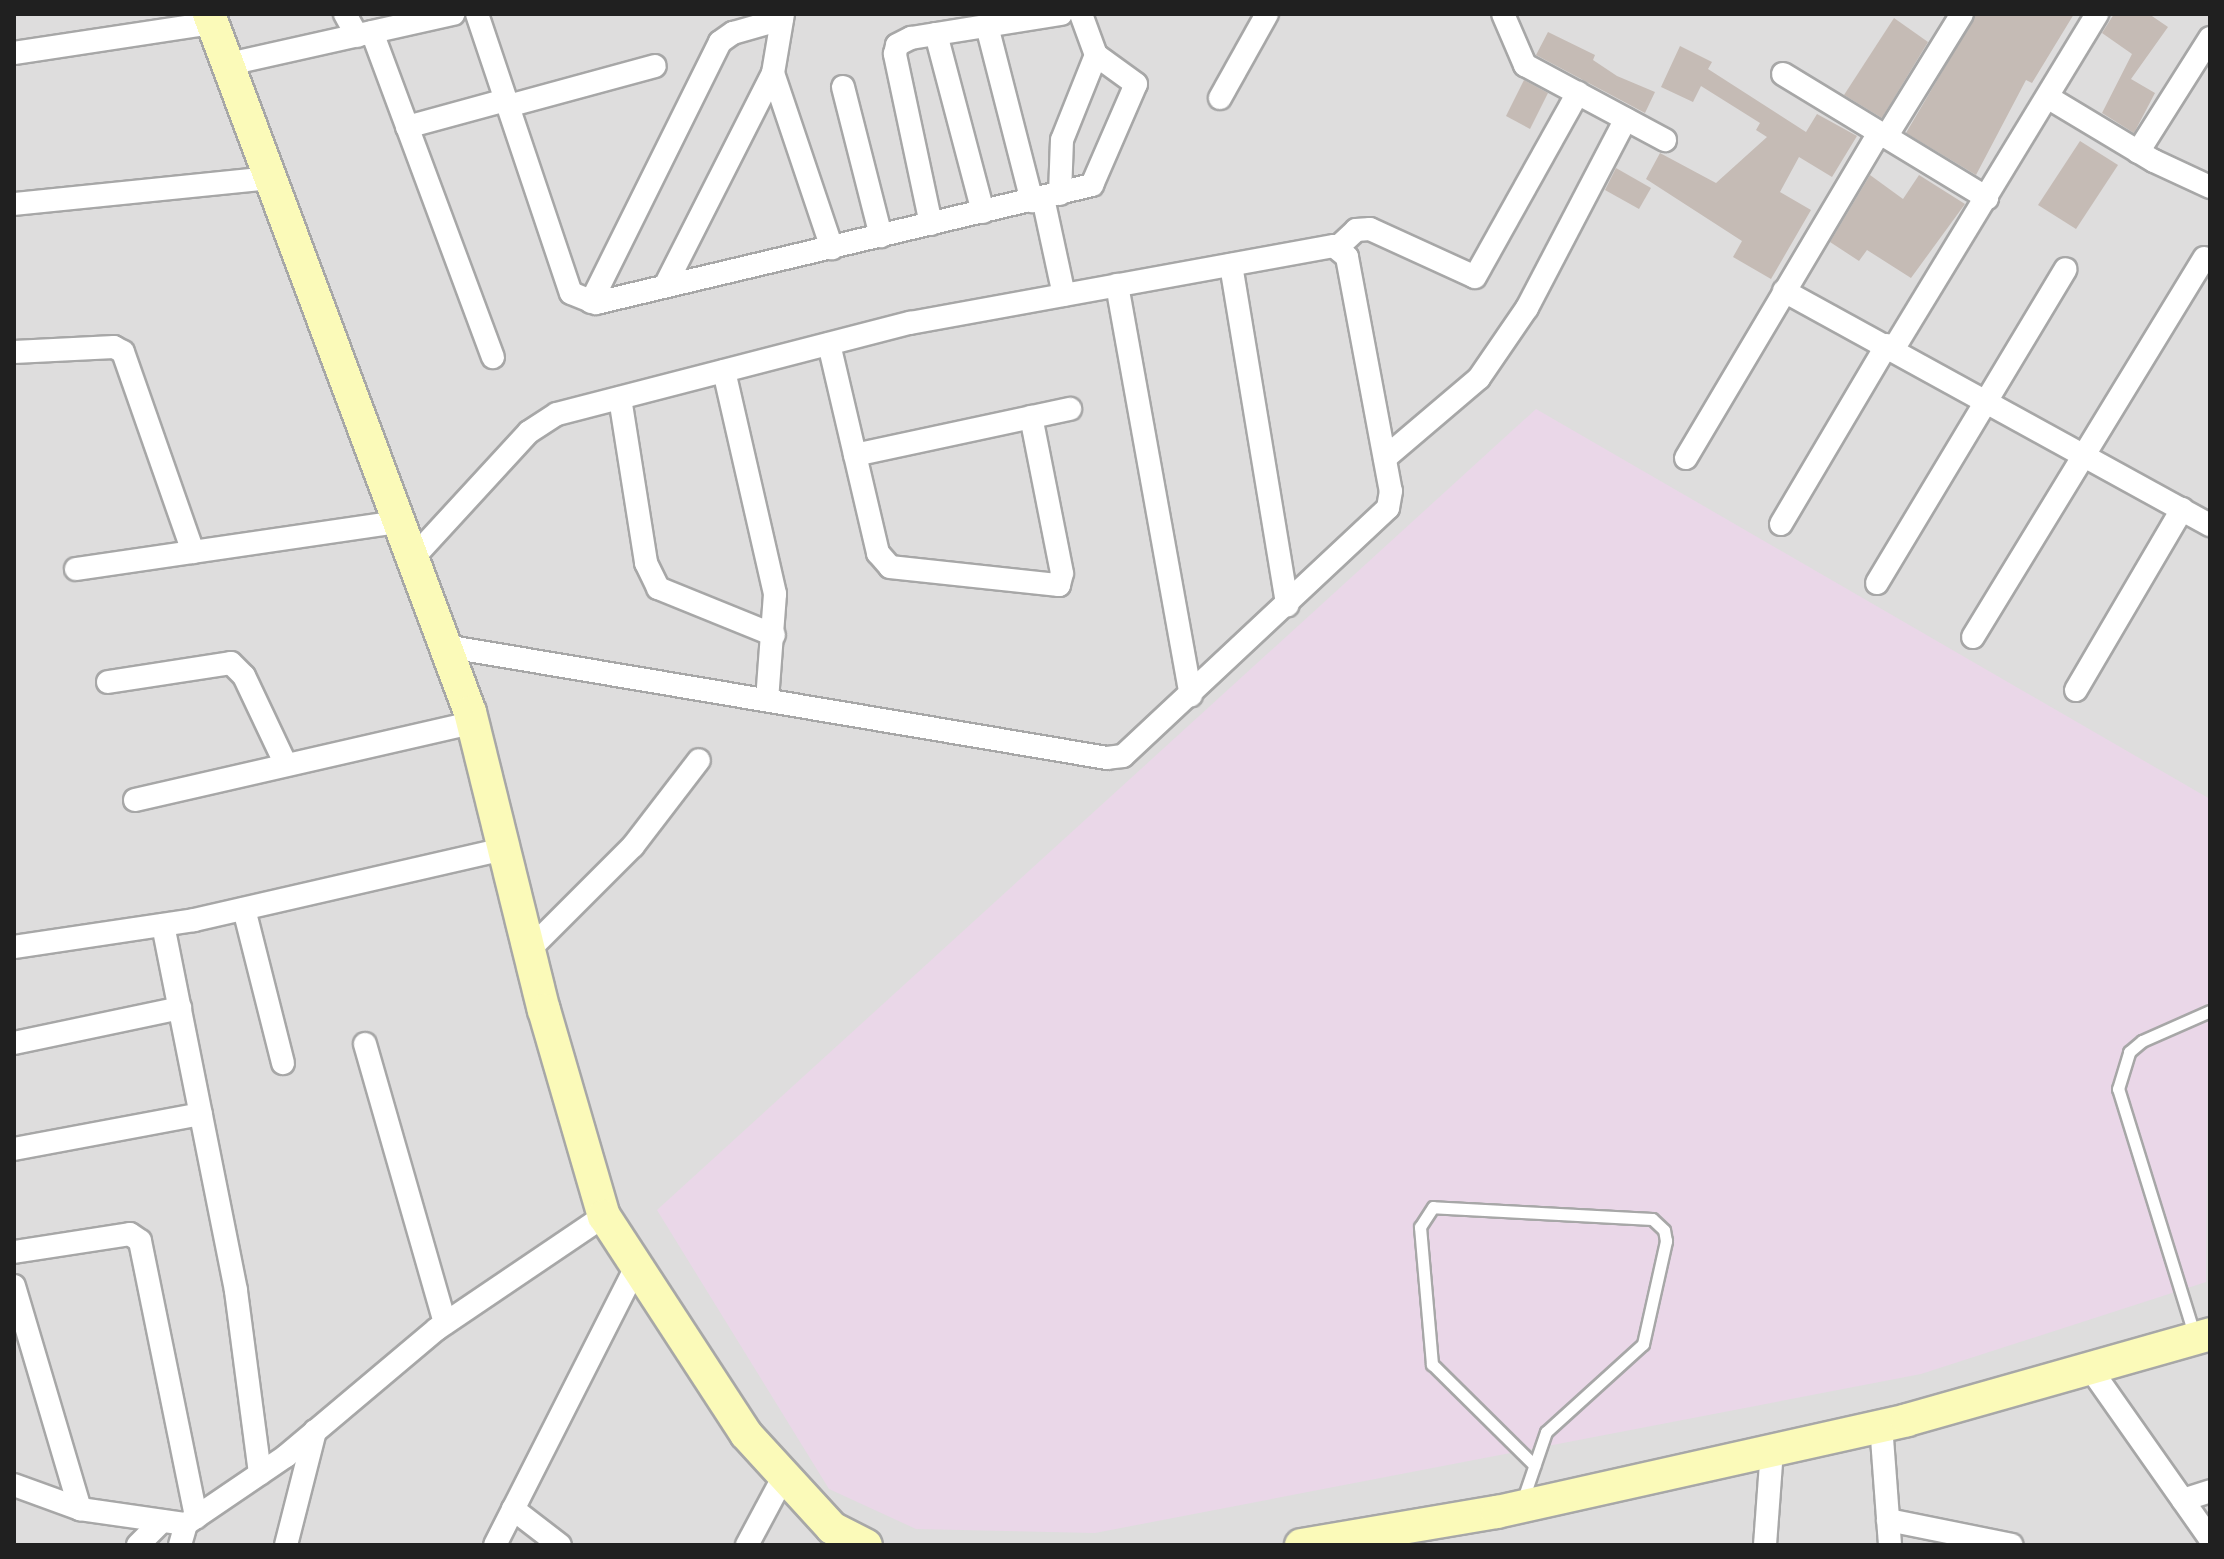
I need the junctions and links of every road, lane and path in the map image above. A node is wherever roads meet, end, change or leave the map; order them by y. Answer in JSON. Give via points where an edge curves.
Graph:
{"nodes":[{"id":1,"x":345,"y":14,"type":"edge"},
{"id":2,"x":453,"y":14,"type":"edge"},
{"id":3,"x":477,"y":14,"type":"edge"},
{"id":4,"x":1081,"y":14,"type":"edge"},
{"id":5,"x":1267,"y":14,"type":"edge"},
{"id":6,"x":1503,"y":14,"type":"edge"},
{"id":7,"x":1962,"y":14,"type":"edge"},
{"id":8,"x":2097,"y":14,"type":"edge"},
{"id":9,"x":1048,"y":15,"type":"edge"},
{"id":10,"x":782,"y":17,"type":"edge"},
{"id":11,"x":211,"y":19,"type":"edge"},
{"id":12,"x":987,"y":26,"type":"junction"},
{"id":13,"x":364,"y":34,"type":"junction"},
{"id":14,"x":936,"y":34,"type":"junction"},
{"id":15,"x":2210,"y":38,"type":"edge"},
{"id":16,"x":14,"y":53,"type":"edge"},
{"id":17,"x":1096,"y":55,"type":"junction"},
{"id":18,"x":229,"y":64,"type":"junction"},
{"id":19,"x":655,"y":66,"type":"dead end"},
{"id":20,"x":773,"y":73,"type":"junction"},
{"id":21,"x":1783,"y":74,"type":"dead end"},
{"id":22,"x":843,"y":87,"type":"dead end"},
{"id":23,"x":1578,"y":93,"type":"junction"},
{"id":24,"x":1220,"y":98,"type":"dead end"},
{"id":25,"x":2049,"y":98,"type":"junction"},
{"id":26,"x":507,"y":103,"type":"junction"},
{"id":27,"x":1626,"y":119,"type":"junction"},
{"id":28,"x":407,"y":127,"type":"junction"},
{"id":29,"x":1883,"y":135,"type":"junction"},
{"id":30,"x":1665,"y":140,"type":"dead end"},
{"id":31,"x":2138,"y":152,"type":"junction"},
{"id":32,"x":272,"y":178,"type":"junction"},
{"id":33,"x":2210,"y":187,"type":"edge"},
{"id":34,"x":1045,"y":198,"type":"junction"},
{"id":35,"x":1987,"y":198,"type":"junction"},
{"id":36,"x":14,"y":204,"type":"edge"},
{"id":37,"x":983,"y":212,"type":"junction"},
{"id":38,"x":931,"y":224,"type":"junction"},
{"id":39,"x":881,"y":236,"type":"junction"},
{"id":40,"x":1338,"y":247,"type":"junction"},
{"id":41,"x":832,"y":248,"type":"junction"},
{"id":42,"x":2204,"y":258,"type":"dead end"},
{"id":43,"x":1231,"y":265,"type":"junction"},
{"id":44,"x":2066,"y":269,"type":"dead end"},
{"id":45,"x":1117,"y":285,"type":"junction"},
{"id":46,"x":665,"y":286,"type":"junction"},
{"id":47,"x":1784,"y":291,"type":"junction"},
{"id":48,"x":1064,"y":295,"type":"junction"},
{"id":49,"x":591,"y":302,"type":"junction"},
{"id":50,"x":829,"y":344,"type":"junction"},
{"id":51,"x":1890,"y":346,"type":"junction"},
{"id":52,"x":14,"y":352,"type":"edge"},
{"id":53,"x":493,"y":357,"type":"dead end"},
{"id":54,"x":724,"y":371,"type":"junction"},
{"id":55,"x":620,"y":398,"type":"junction"},
{"id":56,"x":1988,"y":401,"type":"junction"},
{"id":57,"x":1070,"y":409,"type":"dead end"},
{"id":58,"x":1031,"y":417,"type":"junction"},
{"id":59,"x":855,"y":455,"type":"junction"},
{"id":60,"x":2084,"y":455,"type":"junction"},
{"id":61,"x":1385,"y":458,"type":"junction"},
{"id":62,"x":1686,"y":458,"type":"dead end"},
{"id":63,"x":2182,"y":509,"type":"junction"},
{"id":64,"x":400,"y":522,"type":"junction"},
{"id":65,"x":1781,"y":524,"type":"dead end"},
{"id":66,"x":2210,"y":525,"type":"edge"},
{"id":67,"x":193,"y":552,"type":"junction"},
{"id":68,"x":413,"y":558,"type":"junction"},
{"id":69,"x":76,"y":569,"type":"dead end"},
{"id":70,"x":1877,"y":583,"type":"dead end"},
{"id":71,"x":1287,"y":605,"type":"junction"},
{"id":72,"x":774,"y":635,"type":"junction"},
{"id":73,"x":1973,"y":637,"type":"dead end"},
{"id":74,"x":445,"y":646,"type":"junction"},
{"id":75,"x":108,"y":682,"type":"dead end"},
{"id":76,"x":2076,"y":690,"type":"dead end"},
{"id":77,"x":1191,"y":695,"type":"junction"},
{"id":78,"x":767,"y":700,"type":"junction"},
{"id":79,"x":472,"y":723,"type":"junction"},
{"id":80,"x":699,"y":760,"type":"dead end"},
{"id":81,"x":286,"y":765,"type":"junction"},
{"id":82,"x":135,"y":800,"type":"dead end"},
{"id":83,"x":504,"y":849,"type":"junction"},
{"id":84,"x":244,"y":909,"type":"junction"},
{"id":85,"x":163,"y":925,"type":"junction"},
{"id":86,"x":14,"y":947,"type":"edge"},
{"id":87,"x":529,"y":950,"type":"junction"},
{"id":88,"x":180,"y":1008,"type":"junction"},
{"id":89,"x":2210,"y":1011,"type":"edge"},
{"id":90,"x":14,"y":1043,"type":"edge"},
{"id":91,"x":365,"y":1044,"type":"dead end"},
{"id":92,"x":283,"y":1063,"type":"dead end"},
{"id":93,"x":201,"y":1114,"type":"junction"},
{"id":94,"x":14,"y":1149,"type":"edge"},
{"id":95,"x":604,"y":1216,"type":"junction"},
{"id":96,"x":14,"y":1252,"type":"edge"},
{"id":97,"x":636,"y":1267,"type":"junction"},
{"id":98,"x":14,"y":1286,"type":"edge"},
{"id":99,"x":445,"y":1323,"type":"junction"},
{"id":100,"x":2203,"y":1336,"type":"edge"},
{"id":101,"x":2090,"y":1368,"type":"junction"},
{"id":102,"x":1881,"y":1425,"type":"junction"},
{"id":103,"x":315,"y":1431,"type":"junction"},
{"id":104,"x":1772,"y":1450,"type":"junction"},
{"id":105,"x":1534,"y":1465,"type":"junction"},
{"id":106,"x":260,"y":1473,"type":"junction"},
{"id":107,"x":784,"y":1476,"type":"junction"},
{"id":108,"x":14,"y":1485,"type":"edge"},
{"id":109,"x":2210,"y":1491,"type":"edge"},
{"id":110,"x":2183,"y":1500,"type":"junction"},
{"id":111,"x":1521,"y":1506,"type":"junction"},
{"id":112,"x":80,"y":1509,"type":"junction"},
{"id":113,"x":513,"y":1509,"type":"junction"},
{"id":114,"x":1888,"y":1520,"type":"junction"},
{"id":115,"x":162,"y":1521,"type":"junction"},
{"id":116,"x":187,"y":1529,"type":"edge"},
{"id":117,"x":2210,"y":1539,"type":"edge"},
{"id":118,"x":138,"y":1545,"type":"edge"},
{"id":119,"x":286,"y":1545,"type":"edge"},
{"id":120,"x":495,"y":1545,"type":"edge"},
{"id":121,"x":560,"y":1545,"type":"edge"},
{"id":122,"x":747,"y":1545,"type":"edge"},
{"id":123,"x":866,"y":1545,"type":"edge"},
{"id":124,"x":1301,"y":1545,"type":"edge"},
{"id":125,"x":1765,"y":1545,"type":"edge"},
{"id":126,"x":1890,"y":1545,"type":"edge"},
{"id":127,"x":2012,"y":1545,"type":"edge"}],
"edges":[{"from":1,"to":13,"type":"street"},
{"from":2,"to":13,"type":"street"},
{"from":3,"to":26,"type":"street"},
{"from":4,"to":17,"type":"street"},
{"from":5,"to":24,"type":"street"},
{"from":6,"to":23,"type":"street","via":[[1525,65]]},
{"from":7,"to":29,"type":"street"},
{"from":8,"to":25,"type":"street"},
{"from":9,"to":12,"type":"street"},
{"from":10,"to":20,"type":"street"},
{"from":10,"to":49,"type":"street","via":[[720,42]]},
{"from":11,"to":16,"type":"street"},
{"from":11,"to":18,"type":"street"},
{"from":12,"to":14,"type":"street"},
{"from":12,"to":34,"type":"street"},
{"from":13,"to":18,"type":"street"},
{"from":13,"to":28,"type":"street"},
{"from":14,"to":37,"type":"street"},
{"from":14,"to":38,"type":"street","via":[[904,40],[895,54]]},
{"from":15,"to":31,"type":"street"},
{"from":17,"to":34,"type":"street"},
{"from":17,"to":34,"type":"street","via":[[1131,77],[1136,89],[1098,179],[1085,189]]},
{"from":18,"to":32,"type":"street"},
{"from":19,"to":26,"type":"street"},
{"from":20,"to":41,"type":"street"},
{"from":20,"to":46,"type":"street"},
{"from":21,"to":29,"type":"street"},
{"from":22,"to":39,"type":"street"},
{"from":23,"to":27,"type":"street"},
{"from":23,"to":40,"type":"street","via":[[1475,277],[1370,229],[1356,230]]},
{"from":25,"to":31,"type":"street"},
{"from":25,"to":35,"type":"street"},
{"from":26,"to":28,"type":"street"},
{"from":26,"to":49,"type":"street","via":[[571,293]]},
{"from":27,"to":30,"type":"street"},
{"from":27,"to":61,"type":"street","via":[[1527,308],[1479,378]]},
{"from":28,"to":53,"type":"street"},
{"from":29,"to":35,"type":"street"},
{"from":29,"to":47,"type":"street"},
{"from":31,"to":33,"type":"street"},
{"from":32,"to":36,"type":"street"},
{"from":32,"to":64,"type":"street"},
{"from":34,"to":37,"type":"street"},
{"from":34,"to":48,"type":"street"},
{"from":35,"to":51,"type":"street"},
{"from":37,"to":38,"type":"street"},
{"from":38,"to":39,"type":"street"},
{"from":39,"to":41,"type":"street"},
{"from":40,"to":43,"type":"street"},
{"from":40,"to":61,"type":"street","via":[[1347,257]]},
{"from":41,"to":46,"type":"street"},
{"from":42,"to":60,"type":"street"},
{"from":43,"to":45,"type":"street"},
{"from":43,"to":71,"type":"street"},
{"from":44,"to":56,"type":"street"},
{"from":45,"to":48,"type":"street"},
{"from":45,"to":77,"type":"street"},
{"from":46,"to":49,"type":"street"},
{"from":47,"to":51,"type":"street"},
{"from":47,"to":62,"type":"street"},
{"from":48,"to":50,"type":"street","via":[[910,323]]},
{"from":50,"to":54,"type":"street"},
{"from":50,"to":59,"type":"street"},
{"from":51,"to":56,"type":"street"},
{"from":51,"to":65,"type":"street"},
{"from":52,"to":67,"type":"street","via":[[114,347],[123,352]]},
{"from":54,"to":55,"type":"street"},
{"from":54,"to":72,"type":"street","via":[[775,594]]},
{"from":55,"to":68,"type":"street","via":[[538,424]]},
{"from":55,"to":72,"type":"street","via":[[646,563],[658,588]]},
{"from":56,"to":60,"type":"street"},
{"from":56,"to":70,"type":"street"},
{"from":57,"to":58,"type":"street"},
{"from":58,"to":59,"type":"street"},
{"from":58,"to":59,"type":"street","via":[[1062,573],[1054,588],[890,567],[878,553]]},
{"from":60,"to":63,"type":"street"},
{"from":60,"to":73,"type":"street"},
{"from":61,"to":71,"type":"street","via":[[1391,491],[1384,514]]},
{"from":63,"to":66,"type":"street"},
{"from":63,"to":76,"type":"street"},
{"from":64,"to":67,"type":"street"},
{"from":64,"to":68,"type":"street"},
{"from":67,"to":69,"type":"street"},
{"from":68,"to":74,"type":"street"},
{"from":71,"to":77,"type":"street"},
{"from":72,"to":78,"type":"street"},
{"from":74,"to":78,"type":"street"},
{"from":74,"to":79,"type":"street"},
{"from":75,"to":81,"type":"street","via":[[231,663],[244,676]]},
{"from":77,"to":78,"type":"street","via":[[1130,752],[1115,758]]},
{"from":79,"to":81,"type":"street"},
{"from":79,"to":83,"type":"street"},
{"from":80,"to":87,"type":"street","via":[[633,846]]},
{"from":81,"to":82,"type":"street"},
{"from":83,"to":84,"type":"street"},
{"from":83,"to":87,"type":"street"},
{"from":84,"to":85,"type":"street"},
{"from":84,"to":92,"type":"street"},
{"from":85,"to":86,"type":"street"},
{"from":85,"to":88,"type":"street"},
{"from":87,"to":95,"type":"street"},
{"from":88,"to":90,"type":"street"},
{"from":88,"to":93,"type":"street"},
{"from":89,"to":100,"type":"lane","via":[[2135,1046],[2121,1069],[2118,1089]]},
{"from":91,"to":99,"type":"street"},
{"from":93,"to":94,"type":"street"},
{"from":93,"to":106,"type":"street","via":[[236,1291]]},
{"from":95,"to":97,"type":"street"},
{"from":95,"to":99,"type":"street"},
{"from":96,"to":116,"type":"street","via":[[130,1234],[140,1241]]},
{"from":97,"to":107,"type":"street","via":[[746,1434]]},
{"from":97,"to":113,"type":"street"},
{"from":98,"to":112,"type":"street"},
{"from":99,"to":103,"type":"street"},
{"from":100,"to":101,"type":"street"},
{"from":101,"to":102,"type":"street"},
{"from":101,"to":110,"type":"street"},
{"from":102,"to":104,"type":"street"},
{"from":102,"to":114,"type":"street"},
{"from":103,"to":106,"type":"street"},
{"from":103,"to":119,"type":"street"},
{"from":104,"to":111,"type":"street"},
{"from":104,"to":125,"type":"street"},
{"from":105,"to":105,"type":"lane","via":[[1546,1432],[1643,1344],[1664,1230],[1652,1219],[1433,1207],[1420,1227],[1432,1364]]},
{"from":105,"to":111,"type":"lane"},
{"from":106,"to":116,"type":"street"},
{"from":107,"to":122,"type":"street"},
{"from":107,"to":123,"type":"street","via":[[832,1528]]},
{"from":108,"to":112,"type":"street"},
{"from":109,"to":110,"type":"street"},
{"from":110,"to":117,"type":"street"},
{"from":111,"to":124,"type":"street"},
{"from":112,"to":115,"type":"street"},
{"from":113,"to":120,"type":"street"},
{"from":113,"to":121,"type":"street"},
{"from":114,"to":126,"type":"street"},
{"from":114,"to":127,"type":"street"},
{"from":115,"to":116,"type":"street"},
{"from":115,"to":118,"type":"street"}]}
